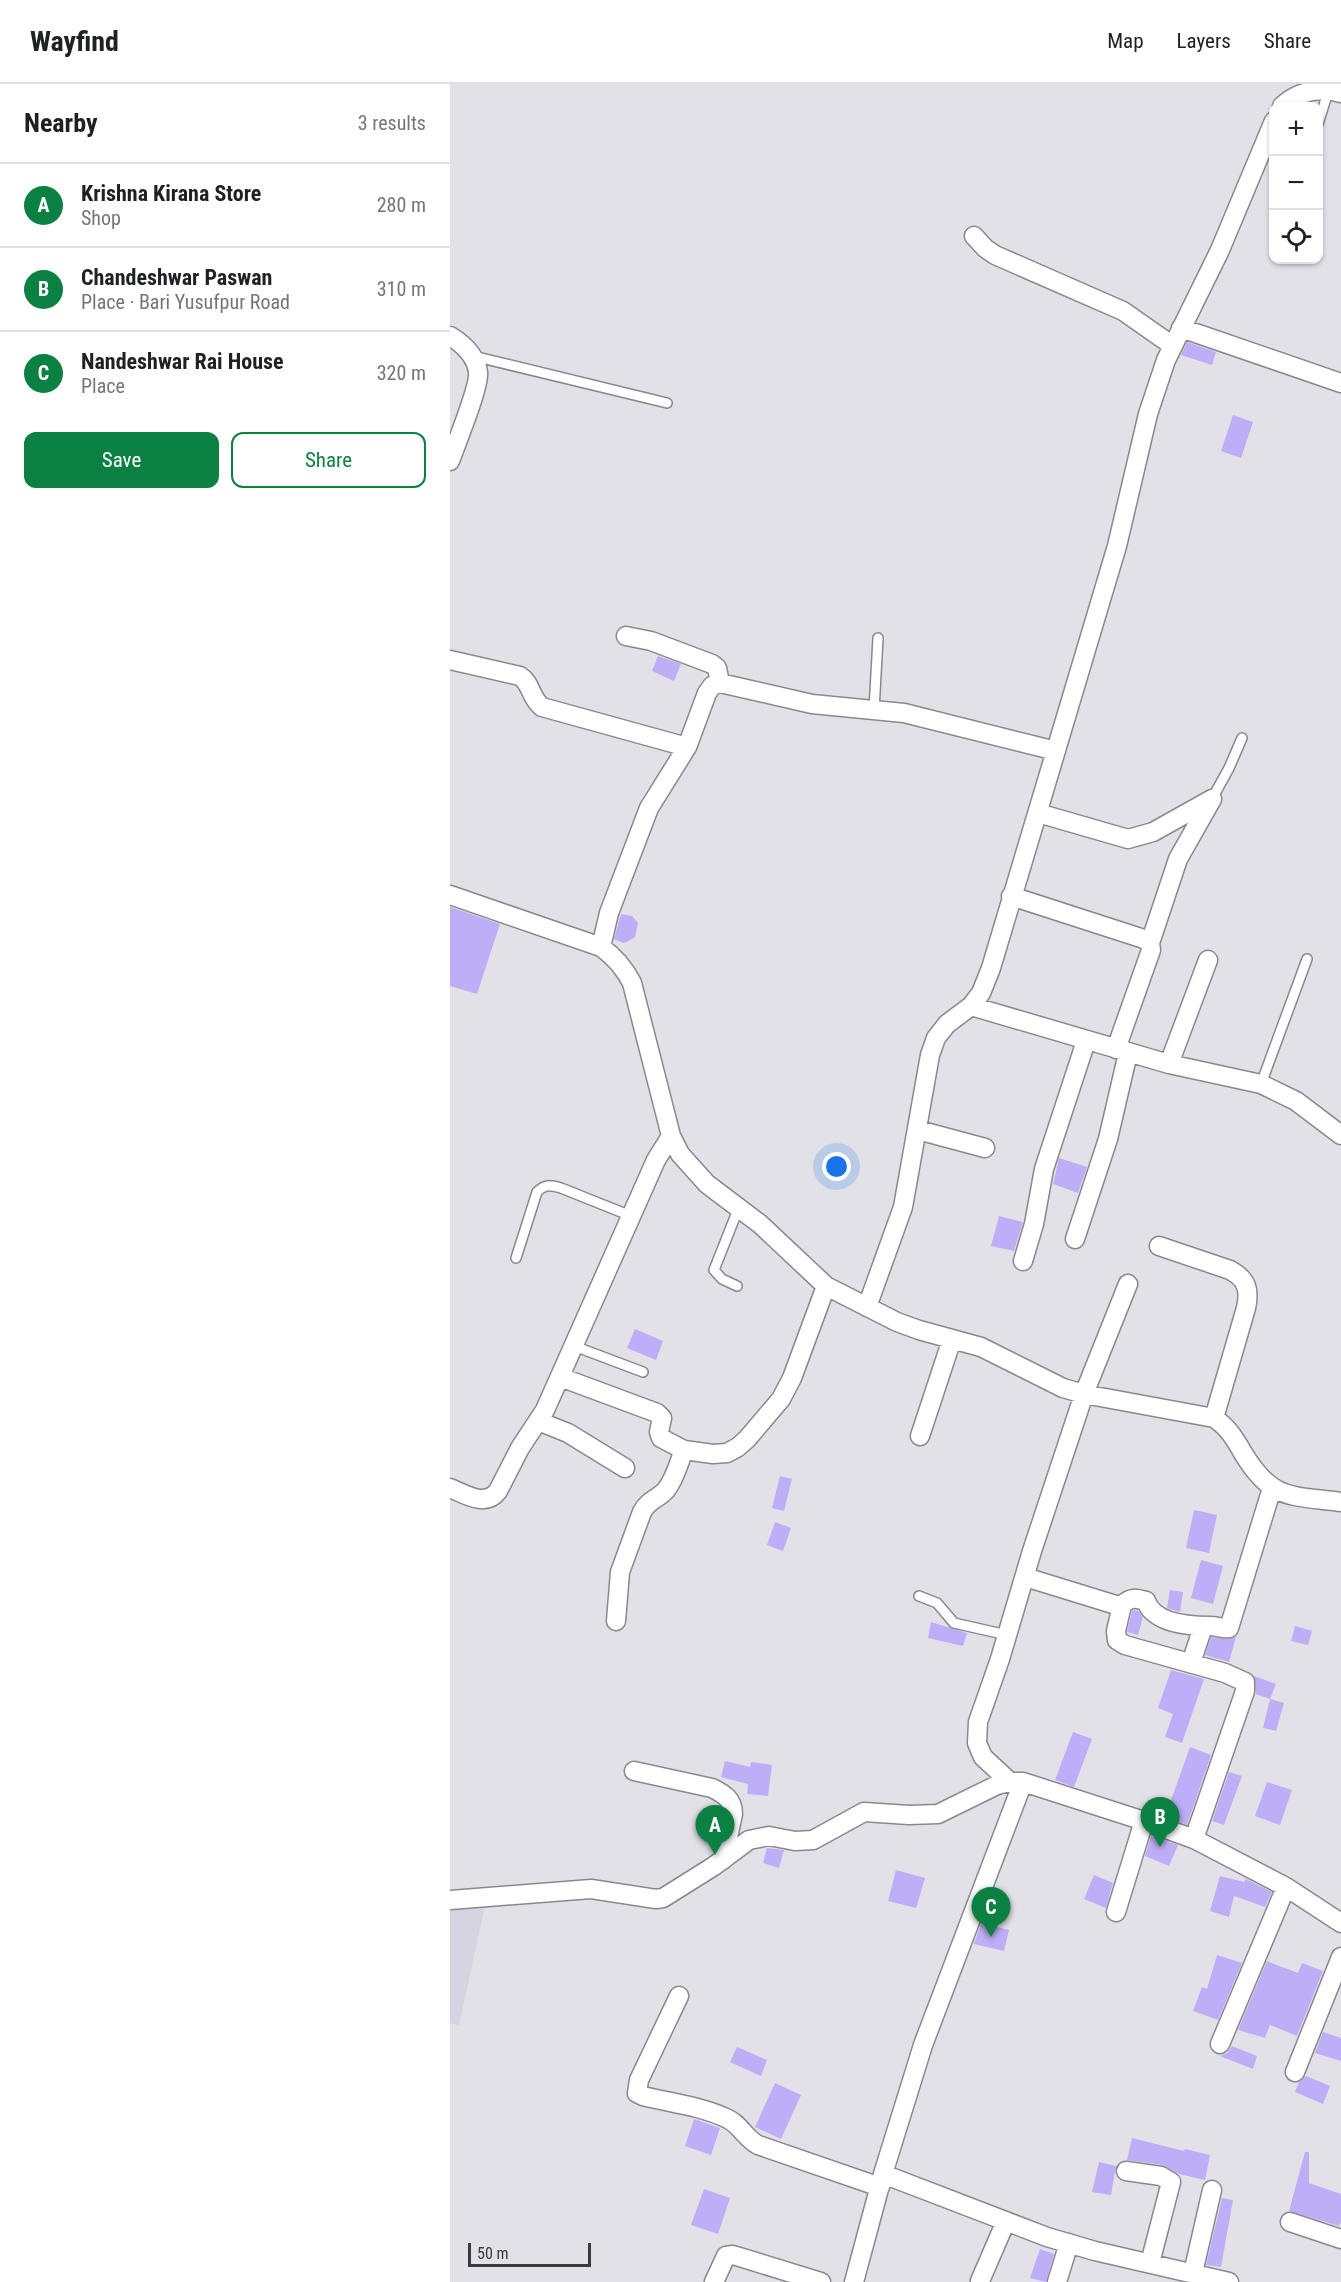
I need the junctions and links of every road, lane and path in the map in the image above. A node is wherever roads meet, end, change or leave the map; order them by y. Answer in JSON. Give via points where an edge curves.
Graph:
{"nodes":[{"id":1,"x":1333,"y":89,"type":"edge"},
{"id":2,"x":1286,"y":102,"type":"edge"},
{"id":3,"x":1323,"y":112,"type":"edge"},
{"id":4,"x":1269,"y":134,"type":"edge"},
{"id":5,"x":974,"y":236,"type":"dead end"},
{"id":6,"x":1181,"y":328,"type":"junction"},
{"id":7,"x":450,"y":336,"type":"edge"},
{"id":8,"x":1173,"y":346,"type":"junction"},
{"id":9,"x":473,"y":356,"type":"junction"},
{"id":10,"x":1341,"y":383,"type":"edge"},
{"id":11,"x":667,"y":403,"type":"dead end"},
{"id":12,"x":450,"y":461,"type":"edge"},
{"id":13,"x":626,"y":636,"type":"dead end"},
{"id":14,"x":878,"y":638,"type":"dead end"},
{"id":15,"x":450,"y":660,"type":"edge"},
{"id":16,"x":720,"y":683,"type":"junction"},
{"id":17,"x":874,"y":710,"type":"junction"},
{"id":18,"x":1242,"y":738,"type":"dead end"},
{"id":19,"x":687,"y":747,"type":"junction"},
{"id":20,"x":1056,"y":751,"type":"junction"},
{"id":21,"x":1212,"y":799,"type":"junction"},
{"id":22,"x":1038,"y":813,"type":"junction"},
{"id":23,"x":450,"y":895,"type":"edge"},
{"id":24,"x":1011,"y":896,"type":"junction"},
{"id":25,"x":1150,"y":943,"type":"junction"},
{"id":26,"x":601,"y":947,"type":"junction"},
{"id":27,"x":1307,"y":959,"type":"dead end"},
{"id":28,"x":1209,"y":960,"type":"dead end"},
{"id":29,"x":971,"y":1006,"type":"junction"},
{"id":30,"x":1086,"y":1041,"type":"junction"},
{"id":31,"x":1122,"y":1051,"type":"junction"},
{"id":32,"x":1169,"y":1064,"type":"junction"},
{"id":33,"x":1261,"y":1084,"type":"junction"},
{"id":34,"x":918,"y":1130,"type":"junction"},
{"id":35,"x":1341,"y":1135,"type":"edge"},
{"id":36,"x":671,"y":1136,"type":"junction"},
{"id":37,"x":985,"y":1148,"type":"dead end"},
{"id":38,"x":739,"y":1207,"type":"junction"},
{"id":39,"x":631,"y":1216,"type":"junction"},
{"id":40,"x":1075,"y":1239,"type":"dead end"},
{"id":41,"x":1159,"y":1246,"type":"dead end"},
{"id":42,"x":516,"y":1258,"type":"dead end"},
{"id":43,"x":1023,"y":1261,"type":"dead end"},
{"id":44,"x":1128,"y":1284,"type":"dead end"},
{"id":45,"x":737,"y":1286,"type":"dead end"},
{"id":46,"x":826,"y":1286,"type":"junction"},
{"id":47,"x":867,"y":1307,"type":"junction"},
{"id":48,"x":952,"y":1339,"type":"junction"},
{"id":49,"x":574,"y":1346,"type":"junction"},
{"id":50,"x":643,"y":1372,"type":"dead end"},
{"id":51,"x":560,"y":1377,"type":"junction"},
{"id":52,"x":1084,"y":1394,"type":"junction"},
{"id":53,"x":1214,"y":1418,"type":"junction"},
{"id":54,"x":538,"y":1421,"type":"junction"},
{"id":55,"x":920,"y":1436,"type":"dead end"},
{"id":56,"x":684,"y":1450,"type":"junction"},
{"id":57,"x":625,"y":1468,"type":"dead end"},
{"id":58,"x":450,"y":1488,"type":"edge"},
{"id":59,"x":1272,"y":1488,"type":"junction"},
{"id":60,"x":1341,"y":1502,"type":"edge"},
{"id":61,"x":1025,"y":1577,"type":"junction"},
{"id":62,"x":919,"y":1596,"type":"dead end"},
{"id":63,"x":1122,"y":1605,"type":"junction"},
{"id":64,"x":616,"y":1621,"type":"dead end"},
{"id":65,"x":1203,"y":1627,"type":"junction"},
{"id":66,"x":1007,"y":1635,"type":"junction"},
{"id":67,"x":1191,"y":1664,"type":"junction"},
{"id":68,"x":634,"y":1771,"type":"dead end"},
{"id":69,"x":1017,"y":1782,"type":"junction"},
{"id":70,"x":1144,"y":1821,"type":"junction"},
{"id":71,"x":1194,"y":1839,"type":"junction"},
{"id":72,"x":723,"y":1860,"type":"junction"},
{"id":73,"x":1286,"y":1887,"type":"junction"},
{"id":74,"x":450,"y":1900,"type":"edge"},
{"id":75,"x":1116,"y":1912,"type":"dead end"},
{"id":76,"x":1341,"y":1923,"type":"edge"},
{"id":77,"x":1341,"y":1957,"type":"edge"},
{"id":78,"x":679,"y":1996,"type":"dead end"},
{"id":79,"x":1220,"y":2044,"type":"dead end"},
{"id":80,"x":1294,"y":2072,"type":"dead end"},
{"id":81,"x":1126,"y":2171,"type":"dead end"},
{"id":82,"x":882,"y":2181,"type":"junction"},
{"id":83,"x":1212,"y":2190,"type":"dead end"},
{"id":84,"x":1006,"y":2221,"type":"junction"},
{"id":85,"x":1290,"y":2222,"type":"dead end"},
{"id":86,"x":1341,"y":2239,"type":"edge"},
{"id":87,"x":1069,"y":2243,"type":"junction"},
{"id":88,"x":1150,"y":2263,"type":"junction"},
{"id":89,"x":1193,"y":2273,"type":"junction"},
{"id":90,"x":980,"y":2281,"type":"edge"},
{"id":91,"x":714,"y":2282,"type":"edge"},
{"id":92,"x":821,"y":2282,"type":"edge"},
{"id":93,"x":854,"y":2282,"type":"edge"},
{"id":94,"x":1057,"y":2282,"type":"edge"},
{"id":95,"x":1229,"y":2282,"type":"edge"}],
"edges":[{"from":1,"to":2,"type":"street","via":[[1302,93]]},
{"from":1,"to":3,"type":"lane"},
{"from":4,"to":6,"type":"street","via":[[1220,250]]},
{"from":5,"to":8,"type":"street","via":[[995,255],[1123,311]]},
{"from":6,"to":8,"type":"street"},
{"from":6,"to":10,"type":"street"},
{"from":7,"to":9,"type":"street"},
{"from":8,"to":20,"type":"street","via":[[1148,414],[1117,546]]},
{"from":9,"to":11,"type":"lane"},
{"from":9,"to":12,"type":"street","via":[[478,373]]},
{"from":13,"to":16,"type":"street","via":[[712,664],[717,668]]},
{"from":14,"to":17,"type":"lane"},
{"from":15,"to":19,"type":"street","via":[[520,676],[542,707]]},
{"from":16,"to":17,"type":"street","via":[[812,704]]},
{"from":16,"to":19,"type":"street","via":[[707,693]]},
{"from":17,"to":20,"type":"street","via":[[904,713]]},
{"from":18,"to":21,"type":"lane"},
{"from":19,"to":26,"type":"street","via":[[649,807],[609,913]]},
{"from":20,"to":22,"type":"street"},
{"from":21,"to":22,"type":"street","via":[[1153,832],[1128,839]]},
{"from":21,"to":25,"type":"street","via":[[1178,859]]},
{"from":22,"to":24,"type":"street"},
{"from":23,"to":26,"type":"street"},
{"from":24,"to":25,"type":"street"},
{"from":24,"to":29,"type":"street","via":[[991,968]]},
{"from":25,"to":31,"type":"street"},
{"from":26,"to":36,"type":"street","via":[[614,956],[632,983]]},
{"from":27,"to":33,"type":"lane"},
{"from":28,"to":32,"type":"street"},
{"from":29,"to":30,"type":"street"},
{"from":29,"to":34,"type":"street","via":[[946,1024],[936,1038],[925,1074]]},
{"from":30,"to":31,"type":"street"},
{"from":30,"to":43,"type":"street","via":[[1044,1169]]},
{"from":31,"to":32,"type":"street"},
{"from":31,"to":40,"type":"street","via":[[1108,1139]]},
{"from":32,"to":33,"type":"street"},
{"from":33,"to":35,"type":"street","via":[[1296,1101]]},
{"from":34,"to":37,"type":"street"},
{"from":34,"to":47,"type":"street","via":[[903,1207]]},
{"from":36,"to":38,"type":"street","via":[[680,1154],[707,1184]]},
{"from":36,"to":39,"type":"street"},
{"from":38,"to":45,"type":"lane","via":[[714,1270]]},
{"from":38,"to":46,"type":"street"},
{"from":39,"to":42,"type":"lane","via":[[561,1188],[543,1186],[537,1192]]},
{"from":39,"to":49,"type":"street"},
{"from":41,"to":53,"type":"street","via":[[1230,1270],[1241,1276],[1247,1286],[1246,1308]]},
{"from":44,"to":52,"type":"street"},
{"from":46,"to":47,"type":"street"},
{"from":46,"to":56,"type":"street","via":[[792,1378],[781,1399],[747,1439],[727,1453]]},
{"from":47,"to":48,"type":"street","via":[[897,1322]]},
{"from":48,"to":52,"type":"street","via":[[981,1347],[1049,1382]]},
{"from":48,"to":55,"type":"street"},
{"from":49,"to":50,"type":"lane"},
{"from":49,"to":51,"type":"street"},
{"from":51,"to":54,"type":"street"},
{"from":51,"to":56,"type":"street","via":[[657,1413],[662,1418],[661,1438]]},
{"from":52,"to":53,"type":"street"},
{"from":52,"to":61,"type":"street"},
{"from":53,"to":59,"type":"street","via":[[1224,1424],[1254,1472]]},
{"from":54,"to":57,"type":"street","via":[[568,1433]]},
{"from":54,"to":58,"type":"street","via":[[493,1497],[478,1499]]},
{"from":56,"to":64,"type":"street","via":[[664,1492],[650,1500],[642,1512],[620,1572]]},
{"from":59,"to":60,"type":"street","via":[[1293,1496]]},
{"from":59,"to":65,"type":"street","via":[[1229,1628]]},
{"from":61,"to":63,"type":"street"},
{"from":61,"to":66,"type":"street"},
{"from":62,"to":66,"type":"lane","via":[[937,1603],[954,1623]]},
{"from":63,"to":65,"type":"street","via":[[1134,1598],[1146,1601],[1148,1609],[1162,1618]]},
{"from":63,"to":67,"type":"street","via":[[1117,1640]]},
{"from":65,"to":67,"type":"street"},
{"from":66,"to":69,"type":"street","via":[[978,1722],[977,1743],[983,1757]]},
{"from":67,"to":71,"type":"street","via":[[1245,1682]]},
{"from":68,"to":72,"type":"street","via":[[724,1793],[733,1814]]},
{"from":69,"to":70,"type":"street"},
{"from":69,"to":72,"type":"street","via":[[997,1785],[938,1814],[864,1812],[813,1840],[759,1837]]},
{"from":69,"to":82,"type":"street","via":[[939,1998]]},
{"from":70,"to":71,"type":"street"},
{"from":70,"to":75,"type":"street"},
{"from":71,"to":73,"type":"street"},
{"from":72,"to":74,"type":"street","via":[[663,1898],[591,1889]]},
{"from":73,"to":76,"type":"street"},
{"from":73,"to":79,"type":"street"},
{"from":77,"to":80,"type":"street"},
{"from":78,"to":82,"type":"street","via":[[639,2080],[637,2093],[728,2118],[758,2145]]},
{"from":81,"to":88,"type":"street","via":[[1161,2176],[1171,2182]]},
{"from":82,"to":84,"type":"street"},
{"from":82,"to":93,"type":"street"},
{"from":83,"to":89,"type":"street"},
{"from":84,"to":87,"type":"street"},
{"from":84,"to":90,"type":"street"},
{"from":85,"to":86,"type":"street"},
{"from":87,"to":88,"type":"street"},
{"from":87,"to":94,"type":"street"},
{"from":88,"to":89,"type":"street"},
{"from":89,"to":95,"type":"street"},
{"from":91,"to":92,"type":"street","via":[[726,2256],[733,2255]]}]}
